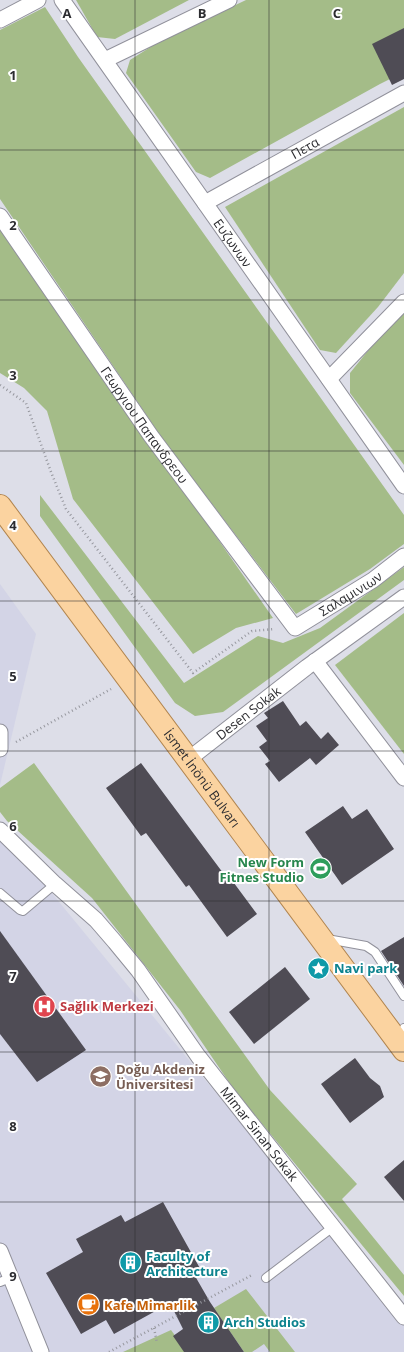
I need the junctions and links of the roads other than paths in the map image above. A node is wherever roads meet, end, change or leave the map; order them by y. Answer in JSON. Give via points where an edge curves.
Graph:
{"nodes":[{"id":1,"x":38,"y":0,"type":"edge"},
{"id":2,"x":62,"y":0,"type":"edge"},
{"id":3,"x":229,"y":0,"type":"edge"},
{"id":4,"x":0,"y":20,"type":"edge"},
{"id":5,"x":105,"y":60,"type":"junction"},
{"id":6,"x":404,"y":94,"type":"edge"},
{"id":7,"x":205,"y":203,"type":"junction"},
{"id":8,"x":0,"y":216,"type":"edge"},
{"id":9,"x":404,"y":302,"type":"edge"},
{"id":10,"x":329,"y":379,"type":"junction"},
{"id":11,"x":404,"y":486,"type":"edge"},
{"id":12,"x":0,"y":506,"type":"edge"},
{"id":13,"x":404,"y":556,"type":"edge"},
{"id":14,"x":404,"y":597,"type":"edge"},
{"id":15,"x":295,"y":628,"type":"joint"},
{"id":16,"x":311,"y":664,"type":"junction"},
{"id":17,"x":0,"y":732,"type":"edge"},
{"id":18,"x":0,"y":748,"type":"edge"},
{"id":19,"x":189,"y":759,"type":"junction"},
{"id":20,"x":404,"y":778,"type":"edge"},
{"id":21,"x":0,"y":830,"type":"edge"},
{"id":22,"x":55,"y":884,"type":"junction"},
{"id":23,"x":0,"y":893,"type":"edge"},
{"id":24,"x":322,"y":938,"type":"junction"},
{"id":25,"x":404,"y":996,"type":"edge"},
{"id":26,"x":403,"y":1042,"type":"edge"},
{"id":27,"x":333,"y":1227,"type":"junction"},
{"id":28,"x":1,"y":1257,"type":"edge"},
{"id":29,"x":266,"y":1278,"type":"dead end"},
{"id":30,"x":5,"y":1280,"type":"edge"},
{"id":31,"x":404,"y":1317,"type":"edge"},
{"id":32,"x":41,"y":1352,"type":"edge"}],
"edges":[{"from":1,"to":4,"type":"street"},
{"from":2,"to":5,"type":"street","name":"Ευζωνων"},
{"from":3,"to":5,"type":"street"},
{"from":5,"to":7,"type":"street","name":"Ευζωνων"},
{"from":6,"to":7,"type":"street","name":"Πετα"},
{"from":7,"to":10,"type":"street","name":"Ευζωνων"},
{"from":8,"to":15,"type":"street","name":"Γεωργιου Παπανδρεου","via":[[151,436]]},
{"from":9,"to":10,"type":"street"},
{"from":10,"to":11,"type":"street","name":"Ευζωνων"},
{"from":12,"to":19,"type":"main road","name":"İsmet İnönü Bulvarı"},
{"from":13,"to":15,"type":"street","name":"Σαλαμινιων","via":[[373,580]]},
{"from":14,"to":16,"type":"street"},
{"from":16,"to":19,"type":"street","name":"Desen Sokak"},
{"from":16,"to":20,"type":"street"},
{"from":17,"to":18,"type":"street"},
{"from":19,"to":24,"type":"main road","name":"İsmet İnönü Bulvarı"},
{"from":21,"to":22,"type":"street","name":"Mimar Sinan Sokak"},
{"from":22,"to":23,"type":"lane","via":[[23,911]]},
{"from":22,"to":27,"type":"street","name":"Mimar Sinan Sokak","via":[[96,920],[138,970],[198,1056]]},
{"from":24,"to":25,"type":"lane","via":[[366,946],[375,952]]},
{"from":24,"to":26,"type":"main road","name":"İsmet İnönü Bulvarı"},
{"from":27,"to":29,"type":"lane"},
{"from":27,"to":31,"type":"street","name":"Mimar Sinan Sokak"},
{"from":28,"to":30,"type":"street"},
{"from":30,"to":32,"type":"street"}]}
